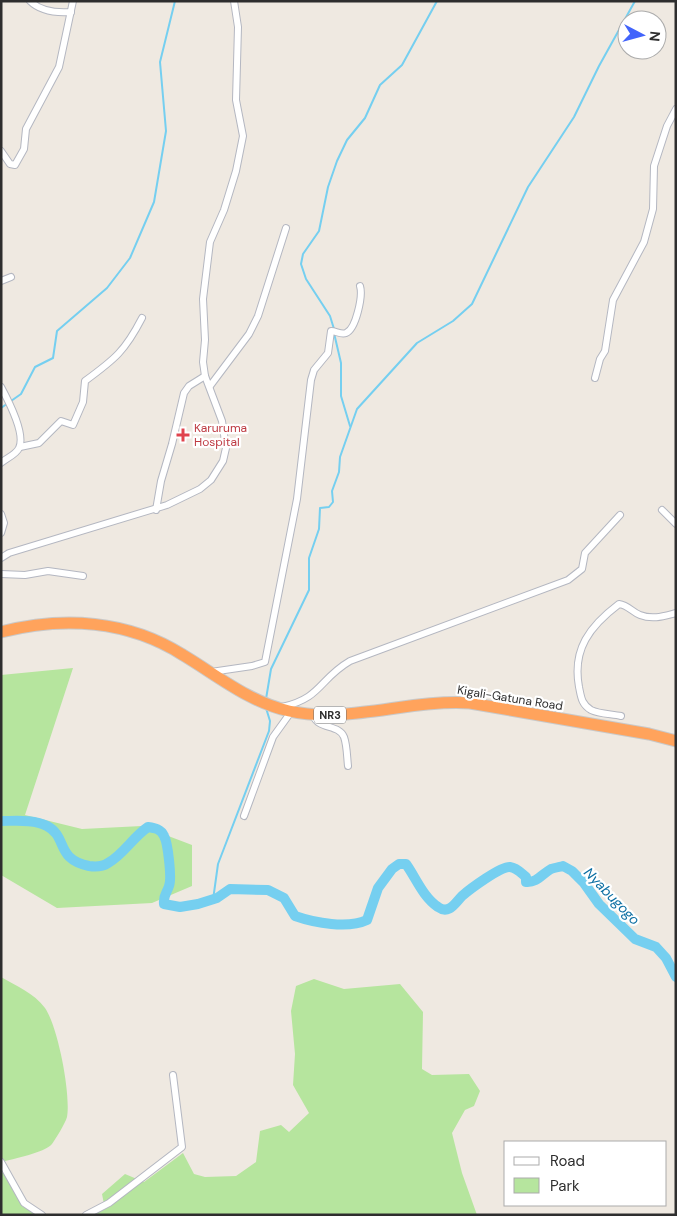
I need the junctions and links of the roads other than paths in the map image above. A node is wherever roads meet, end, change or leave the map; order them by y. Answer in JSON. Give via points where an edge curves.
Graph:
{"nodes":[{"id":1,"x":30,"y":1,"type":"edge"},
{"id":2,"x":73,"y":1,"type":"edge"},
{"id":3,"x":234,"y":1,"type":"edge"},
{"id":4,"x":71,"y":12,"type":"junction"},
{"id":5,"x":676,"y":110,"type":"edge"},
{"id":6,"x":1,"y":151,"type":"edge"},
{"id":7,"x":286,"y":228,"type":"dead end"},
{"id":8,"x":11,"y":277,"type":"dead end"},
{"id":9,"x":1,"y":281,"type":"edge"},
{"id":10,"x":360,"y":286,"type":"dead end"},
{"id":11,"x":142,"y":318,"type":"dead end"},
{"id":12,"x":205,"y":376,"type":"junction"},
{"id":13,"x":595,"y":378,"type":"dead end"},
{"id":14,"x":210,"y":386,"type":"junction"},
{"id":15,"x":1,"y":387,"type":"edge"},
{"id":16,"x":20,"y":447,"type":"junction"},
{"id":17,"x":1,"y":464,"type":"edge"},
{"id":18,"x":156,"y":510,"type":"junction"},
{"id":19,"x":662,"y":510,"type":"dead end"},
{"id":20,"x":1,"y":514,"type":"edge"},
{"id":21,"x":620,"y":515,"type":"dead end"},
{"id":22,"x":676,"y":524,"type":"edge"},
{"id":23,"x":1,"y":533,"type":"edge"},
{"id":24,"x":1,"y":558,"type":"edge"},
{"id":25,"x":1,"y":574,"type":"edge"},
{"id":26,"x":83,"y":576,"type":"dead end"},
{"id":27,"x":676,"y":614,"type":"edge"},
{"id":28,"x":1,"y":632,"type":"edge"},
{"id":29,"x":211,"y":672,"type":"junction"},
{"id":30,"x":276,"y":708,"type":"junction"},
{"id":31,"x":291,"y":712,"type":"junction"},
{"id":32,"x":313,"y":714,"type":"junction"},
{"id":33,"x":621,"y":716,"type":"dead end"},
{"id":34,"x":676,"y":742,"type":"edge"},
{"id":35,"x":348,"y":766,"type":"dead end"},
{"id":36,"x":244,"y":816,"type":"dead end"},
{"id":37,"x":173,"y":1075,"type":"dead end"},
{"id":38,"x":1,"y":1162,"type":"edge"},
{"id":39,"x":42,"y":1215,"type":"edge"},
{"id":40,"x":86,"y":1215,"type":"edge"}],
"edges":[{"from":1,"to":4,"type":"street","via":[[59,13]]},
{"from":2,"to":4,"type":"street"},
{"from":3,"to":12,"type":"street","via":[[238,37],[236,100],[243,136],[236,170],[208,253],[203,299]]},
{"from":4,"to":6,"type":"street","via":[[59,67],[26,129],[24,149],[19,159],[10,164]]},
{"from":5,"to":13,"type":"street","via":[[667,126],[654,166],[653,209],[644,242],[613,300],[605,351]]},
{"from":7,"to":14,"type":"street","via":[[258,316],[249,334]]},
{"from":8,"to":9,"type":"street"},
{"from":10,"to":29,"type":"street","via":[[362,295],[353,325],[347,333],[331,332],[328,353],[312,375],[297,499],[265,662]]},
{"from":11,"to":16,"type":"street","via":[[120,354],[85,381],[83,402],[73,425],[61,421],[38,444]]},
{"from":12,"to":14,"type":"street"},
{"from":12,"to":18,"type":"street","via":[[184,393],[160,481]]},
{"from":14,"to":18,"type":"street","via":[[224,434],[224,461],[200,489]]},
{"from":15,"to":16,"type":"street","via":[[15,414]]},
{"from":16,"to":17,"type":"street"},
{"from":18,"to":24,"type":"street","via":[[9,552]]},
{"from":19,"to":22,"type":"street"},
{"from":20,"to":23,"type":"street","via":[[4,523]]},
{"from":21,"to":30,"type":"street","via":[[585,553],[582,569],[568,580],[350,661],[336,669],[312,696]]},
{"from":25,"to":26,"type":"street","via":[[48,571]]},
{"from":27,"to":33,"type":"street","via":[[661,618],[640,615],[619,604],[592,630],[579,650],[578,681],[585,706],[592,711]]},
{"from":28,"to":29,"type":"highway","name":"Kigali-Gatuna Road","number":"NR3","via":[[59,622],[109,627],[169,646]]},
{"from":29,"to":30,"type":"highway","name":"Kigali-Gatuna Road","number":"NR3","via":[[254,700]]},
{"from":30,"to":31,"type":"highway","name":"Kigali-Gatuna Road","number":"NR3"},
{"from":31,"to":32,"type":"highway","name":"Kigali-Gatuna Road","number":"NR3"},
{"from":31,"to":36,"type":"street","via":[[274,737]]},
{"from":32,"to":34,"type":"highway","name":"Kigali-Gatuna Road","number":"NR3","via":[[354,714],[404,705],[470,703],[637,732]]},
{"from":32,"to":35,"type":"street","via":[[319,724],[342,733]]},
{"from":37,"to":40,"type":"street","via":[[182,1147],[109,1203]]},
{"from":38,"to":39,"type":"street","via":[[24,1203]]}]}
